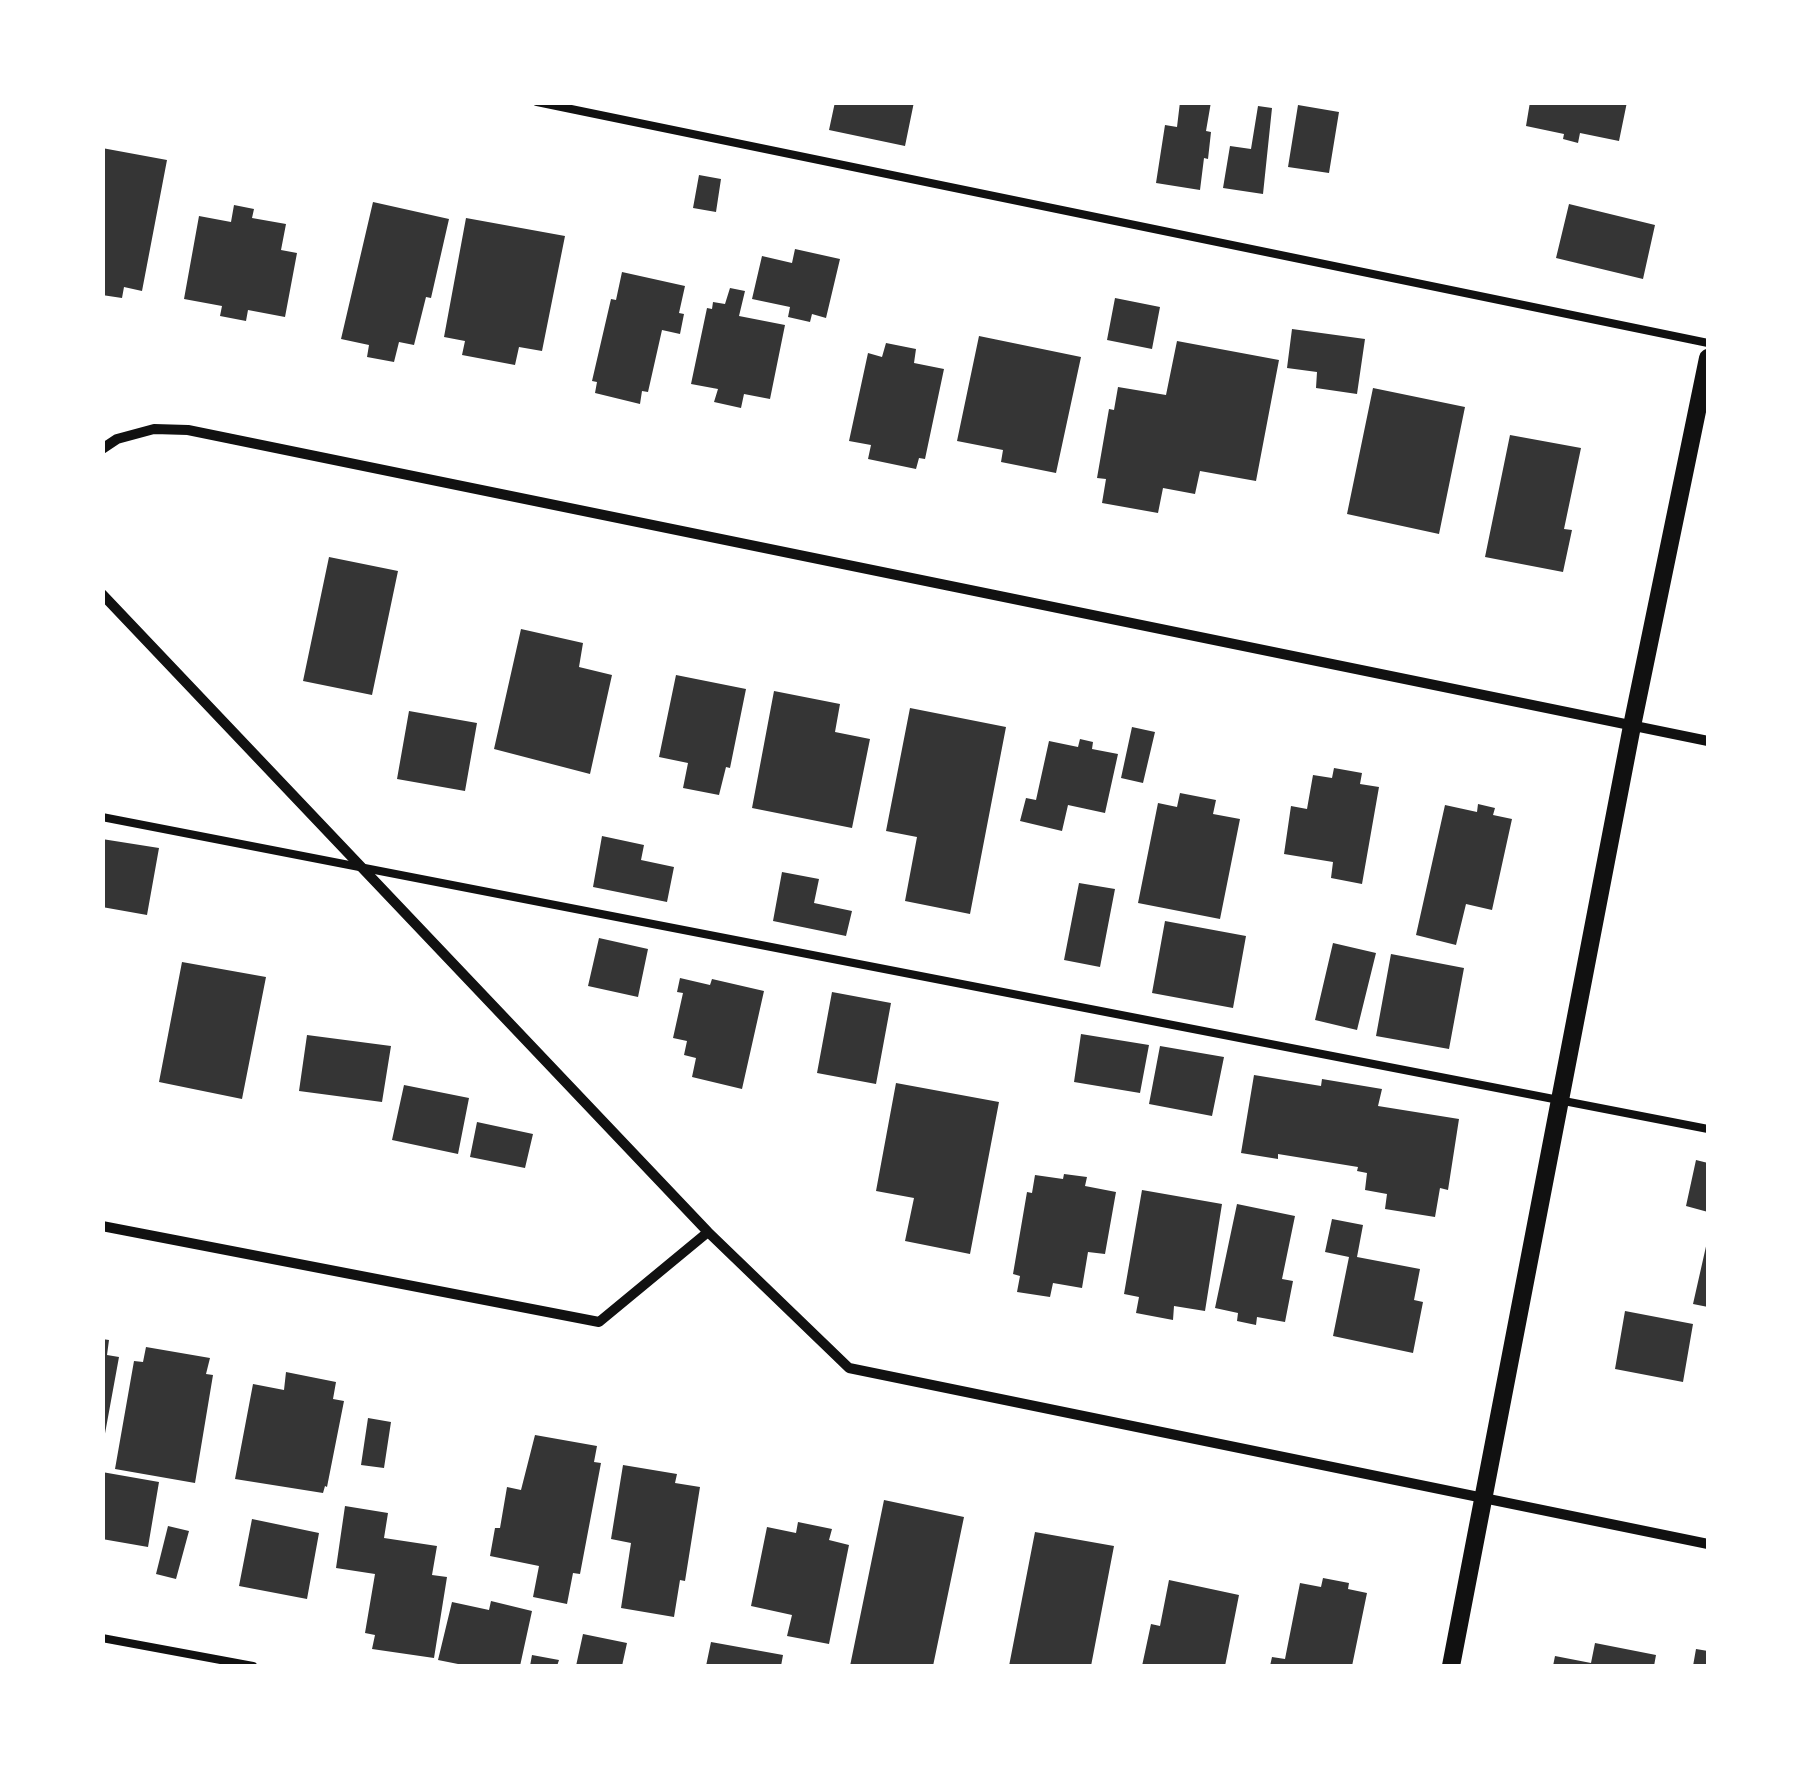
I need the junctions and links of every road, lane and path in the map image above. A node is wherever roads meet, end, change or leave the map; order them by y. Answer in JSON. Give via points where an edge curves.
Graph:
{"nodes":[{"id":1,"x":538,"y":102,"type":"edge"},
{"id":2,"x":1708,"y":343,"type":"edge"},
{"id":3,"x":1708,"y":358,"type":"edge"},
{"id":4,"x":102,"y":450,"type":"edge"},
{"id":5,"x":102,"y":594,"type":"edge"},
{"id":6,"x":1632,"y":726,"type":"junction"},
{"id":7,"x":1708,"y":742,"type":"edge"},
{"id":8,"x":102,"y":816,"type":"edge"},
{"id":9,"x":364,"y":868,"type":"junction"},
{"id":10,"x":1562,"y":1099,"type":"junction"},
{"id":11,"x":1708,"y":1129,"type":"edge"},
{"id":12,"x":102,"y":1226,"type":"edge"},
{"id":13,"x":708,"y":1232,"type":"junction"},
{"id":14,"x":1486,"y":1501,"type":"junction"},
{"id":15,"x":1708,"y":1544,"type":"edge"},
{"id":16,"x":102,"y":1638,"type":"edge"},
{"id":17,"x":254,"y":1666,"type":"edge"},
{"id":18,"x":1451,"y":1666,"type":"edge"}],
"edges":[{"from":1,"to":2,"type":"lane"},
{"from":3,"to":6,"type":"street"},
{"from":4,"to":6,"type":"street","via":[[117,438],[154,429],[188,430]]},
{"from":5,"to":9,"type":"street"},
{"from":6,"to":7,"type":"street"},
{"from":6,"to":10,"type":"street"},
{"from":8,"to":9,"type":"lane"},
{"from":9,"to":10,"type":"lane"},
{"from":9,"to":13,"type":"street"},
{"from":10,"to":11,"type":"lane"},
{"from":10,"to":14,"type":"street"},
{"from":12,"to":13,"type":"street","via":[[599,1322]]},
{"from":13,"to":14,"type":"street","via":[[849,1368]]},
{"from":14,"to":15,"type":"street"},
{"from":14,"to":18,"type":"street"},
{"from":16,"to":17,"type":"lane"}]}
